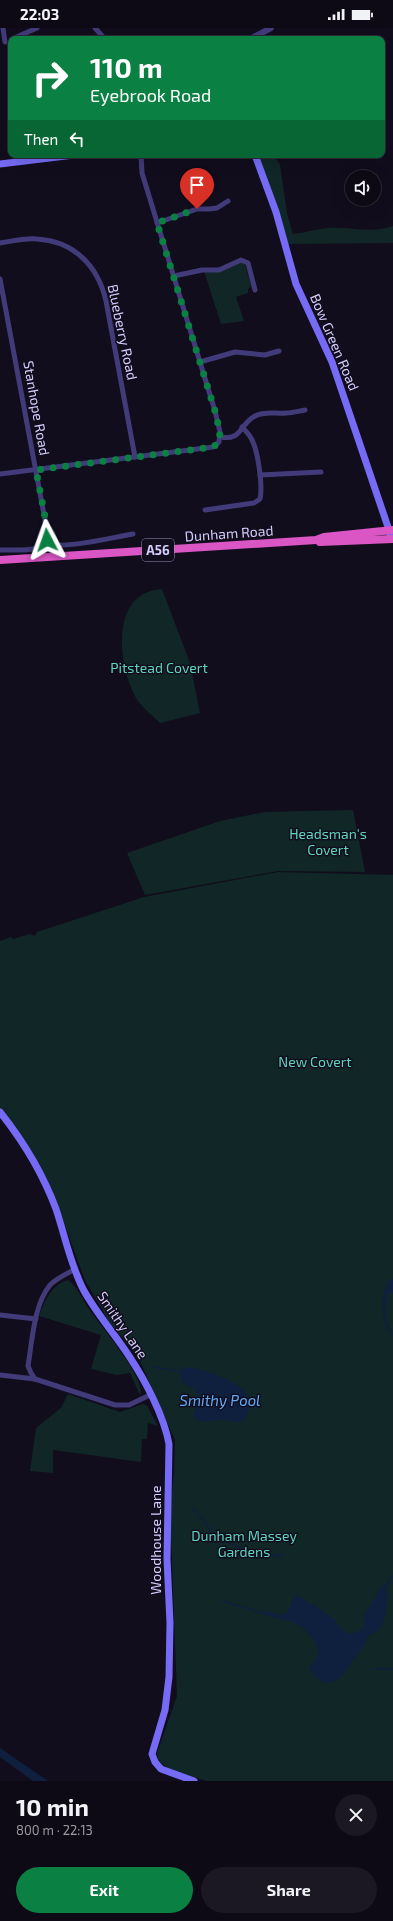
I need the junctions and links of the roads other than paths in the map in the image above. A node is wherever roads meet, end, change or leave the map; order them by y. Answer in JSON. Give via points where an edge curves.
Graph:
{"nodes":[{"id":1,"x":4,"y":28,"type":"edge"},
{"id":2,"x":37,"y":28,"type":"edge"},
{"id":3,"x":95,"y":28,"type":"edge"},
{"id":4,"x":271,"y":28,"type":"edge"},
{"id":5,"x":23,"y":36,"type":"edge"},
{"id":6,"x":102,"y":36,"type":"edge"},
{"id":7,"x":256,"y":36,"type":"edge"},
{"id":8,"x":3,"y":43,"type":"edge"},
{"id":9,"x":49,"y":158,"type":"edge"},
{"id":10,"x":141,"y":158,"type":"edge"},
{"id":11,"x":256,"y":158,"type":"edge"},
{"id":12,"x":0,"y":164,"type":"edge"},
{"id":13,"x":228,"y":201,"type":"dead end"},
{"id":14,"x":157,"y":223,"type":"junction"},
{"id":15,"x":0,"y":243,"type":"edge"},
{"id":16,"x":174,"y":276,"type":"junction"},
{"id":17,"x":0,"y":279,"type":"edge"},
{"id":18,"x":255,"y":290,"type":"dead end"},
{"id":19,"x":279,"y":351,"type":"dead end"},
{"id":20,"x":200,"y":362,"type":"junction"},
{"id":21,"x":305,"y":410,"type":"dead end"},
{"id":22,"x":242,"y":427,"type":"junction"},
{"id":23,"x":220,"y":437,"type":"junction"},
{"id":24,"x":135,"y":457,"type":"junction"},
{"id":25,"x":36,"y":470,"type":"junction"},
{"id":26,"x":321,"y":472,"type":"dead end"},
{"id":27,"x":0,"y":474,"type":"edge"},
{"id":28,"x":260,"y":476,"type":"junction"},
{"id":29,"x":205,"y":510,"type":"dead end"},
{"id":30,"x":391,"y":530,"type":"edge"},
{"id":31,"x":134,"y":534,"type":"dead end"},
{"id":32,"x":392,"y":539,"type":"edge"},
{"id":33,"x":316,"y":540,"type":"junction"},
{"id":34,"x":44,"y":544,"type":"junction"},
{"id":35,"x":0,"y":550,"type":"edge"},
{"id":36,"x":0,"y":560,"type":"edge"},
{"id":37,"x":0,"y":1112,"type":"edge"},
{"id":38,"x":74,"y":1270,"type":"junction"},
{"id":39,"x":0,"y":1315,"type":"edge"},
{"id":40,"x":36,"y":1320,"type":"junction"},
{"id":41,"x":28,"y":1366,"type":"junction"},
{"id":42,"x":0,"y":1375,"type":"edge"},
{"id":43,"x":19,"y":1376,"type":"junction"},
{"id":44,"x":35,"y":1379,"type":"junction"},
{"id":45,"x":150,"y":1395,"type":"junction"},
{"id":46,"x":194,"y":1781,"type":"edge"}],
"edges":[{"from":1,"to":8,"type":"street"},
{"from":2,"to":5,"type":"street"},
{"from":3,"to":6,"type":"street"},
{"from":4,"to":7,"type":"street"},
{"from":9,"to":12,"type":"main road"},
{"from":10,"to":14,"type":"street","via":[[142,173]]},
{"from":11,"to":30,"type":"main road","name":"Bow Green Road","via":[[276,212],[294,278],[332,362]]},
{"from":13,"to":14,"type":"street","via":[[217,208],[197,209]]},
{"from":14,"to":16,"type":"street"},
{"from":15,"to":24,"type":"street","name":"Blueberry Road","via":[[37,239],[64,245],[80,255],[96,272],[106,301]]},
{"from":16,"to":18,"type":"street","via":[[202,270],[219,270],[246,260]]},
{"from":16,"to":20,"type":"street"},
{"from":17,"to":25,"type":"street","name":"Stanhope Road"},
{"from":19,"to":20,"type":"street","via":[[265,355],[235,352]]},
{"from":20,"to":23,"type":"street"},
{"from":21,"to":22,"type":"street","via":[[257,415]]},
{"from":22,"to":23,"type":"street","via":[[234,437]]},
{"from":22,"to":28,"type":"street","via":[[253,441]]},
{"from":23,"to":24,"type":"street","via":[[218,445],[213,447]]},
{"from":24,"to":25,"type":"street"},
{"from":25,"to":27,"type":"street"},
{"from":25,"to":34,"type":"street","name":"Stanhope Road","via":[[48,536]]},
{"from":26,"to":28,"type":"street"},
{"from":28,"to":29,"type":"street","via":[[261,497],[257,502]]},
{"from":30,"to":32,"type":"main road","name":"Bow Green Road"},
{"from":30,"to":33,"type":"highway","name":"Dunham Road","number":"A56"},
{"from":31,"to":34,"type":"street","via":[[73,544]]},
{"from":32,"to":33,"type":"highway","name":"Dunham Road","number":"A56","via":[[324,543]]},
{"from":33,"to":36,"type":"highway","name":"Dunham Road","number":"A56"},
{"from":34,"to":35,"type":"street","via":[[36,549]]},
{"from":37,"to":38,"type":"main road","name":"Smithy Lane","via":[[21,1140],[48,1189]]},
{"from":38,"to":40,"type":"street","via":[[51,1285]]},
{"from":38,"to":45,"type":"main road","name":"Smithy Lane","via":[[92,1305],[130,1357]]},
{"from":39,"to":40,"type":"street"},
{"from":40,"to":41,"type":"street"},
{"from":41,"to":43,"type":"street"},
{"from":41,"to":44,"type":"street"},
{"from":42,"to":43,"type":"street"},
{"from":43,"to":44,"type":"street"},
{"from":44,"to":45,"type":"street","via":[[115,1405],[129,1405]]},
{"from":45,"to":46,"type":"main road","name":"Woodhouse Lane","via":[[162,1420],[169,1444],[167,1559],[170,1623],[169,1677],[165,1710],[152,1754],[161,1769]]}]}
